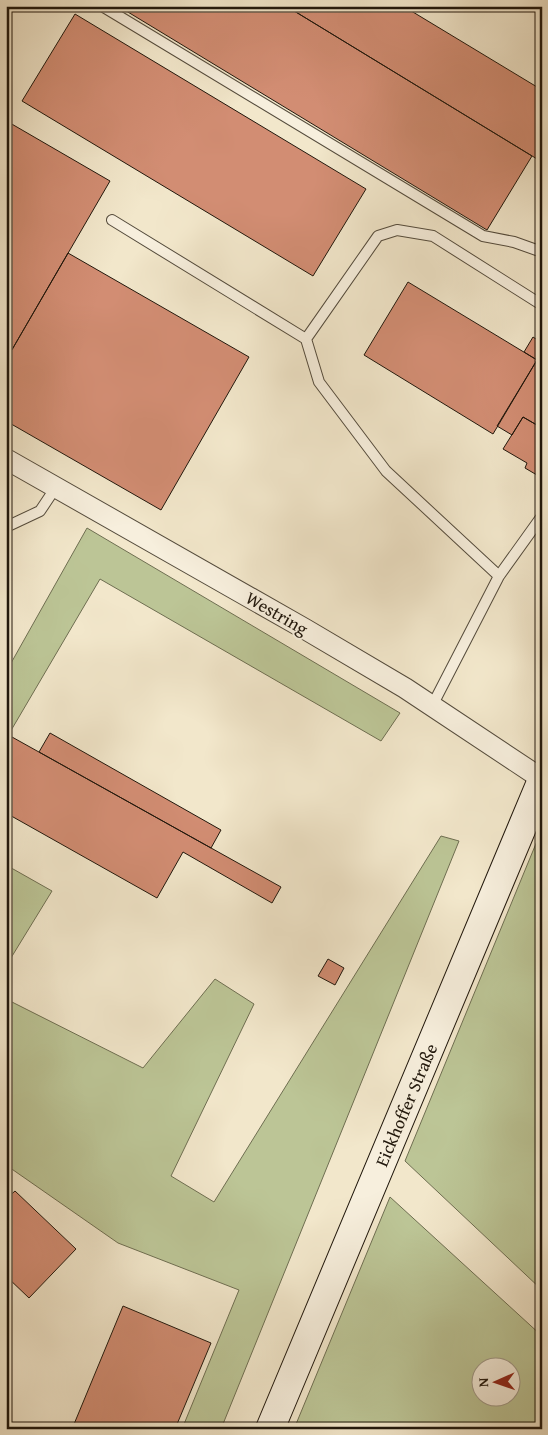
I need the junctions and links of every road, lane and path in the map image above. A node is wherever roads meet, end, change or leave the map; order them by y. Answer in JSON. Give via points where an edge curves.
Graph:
{"nodes":[{"id":1,"x":102,"y":6,"type":"edge"},
{"id":2,"x":112,"y":220,"type":"dead end"},
{"id":3,"x":542,"y":252,"type":"edge"},
{"id":4,"x":542,"y":305,"type":"edge"},
{"id":5,"x":306,"y":339,"type":"junction"},
{"id":6,"x":6,"y":458,"type":"edge"},
{"id":7,"x":56,"y":487,"type":"junction"},
{"id":8,"x":542,"y":516,"type":"edge"},
{"id":9,"x":6,"y":527,"type":"edge"},
{"id":10,"x":499,"y":576,"type":"junction"},
{"id":11,"x":432,"y":706,"type":"junction"},
{"id":12,"x":542,"y":780,"type":"edge"},
{"id":13,"x":270,"y":1429,"type":"edge"}],
"edges":[{"from":1,"to":3,"type":"lane","via":[[483,236]]},
{"from":2,"to":5,"type":"lane"},
{"from":4,"to":5,"type":"lane","via":[[433,236],[397,230],[378,236]]},
{"from":5,"to":10,"type":"lane","via":[[319,382],[386,471]]},
{"from":6,"to":7,"type":"street","name":"Westring"},
{"from":7,"to":9,"type":"lane","via":[[40,511]]},
{"from":7,"to":11,"type":"street","name":"Westring","via":[[305,629]]},
{"from":8,"to":10,"type":"lane"},
{"from":10,"to":11,"type":"lane"},
{"from":11,"to":12,"type":"street","name":"Westring"},
{"from":12,"to":13,"type":"main road","name":"Eickhoffer Straße"}]}
